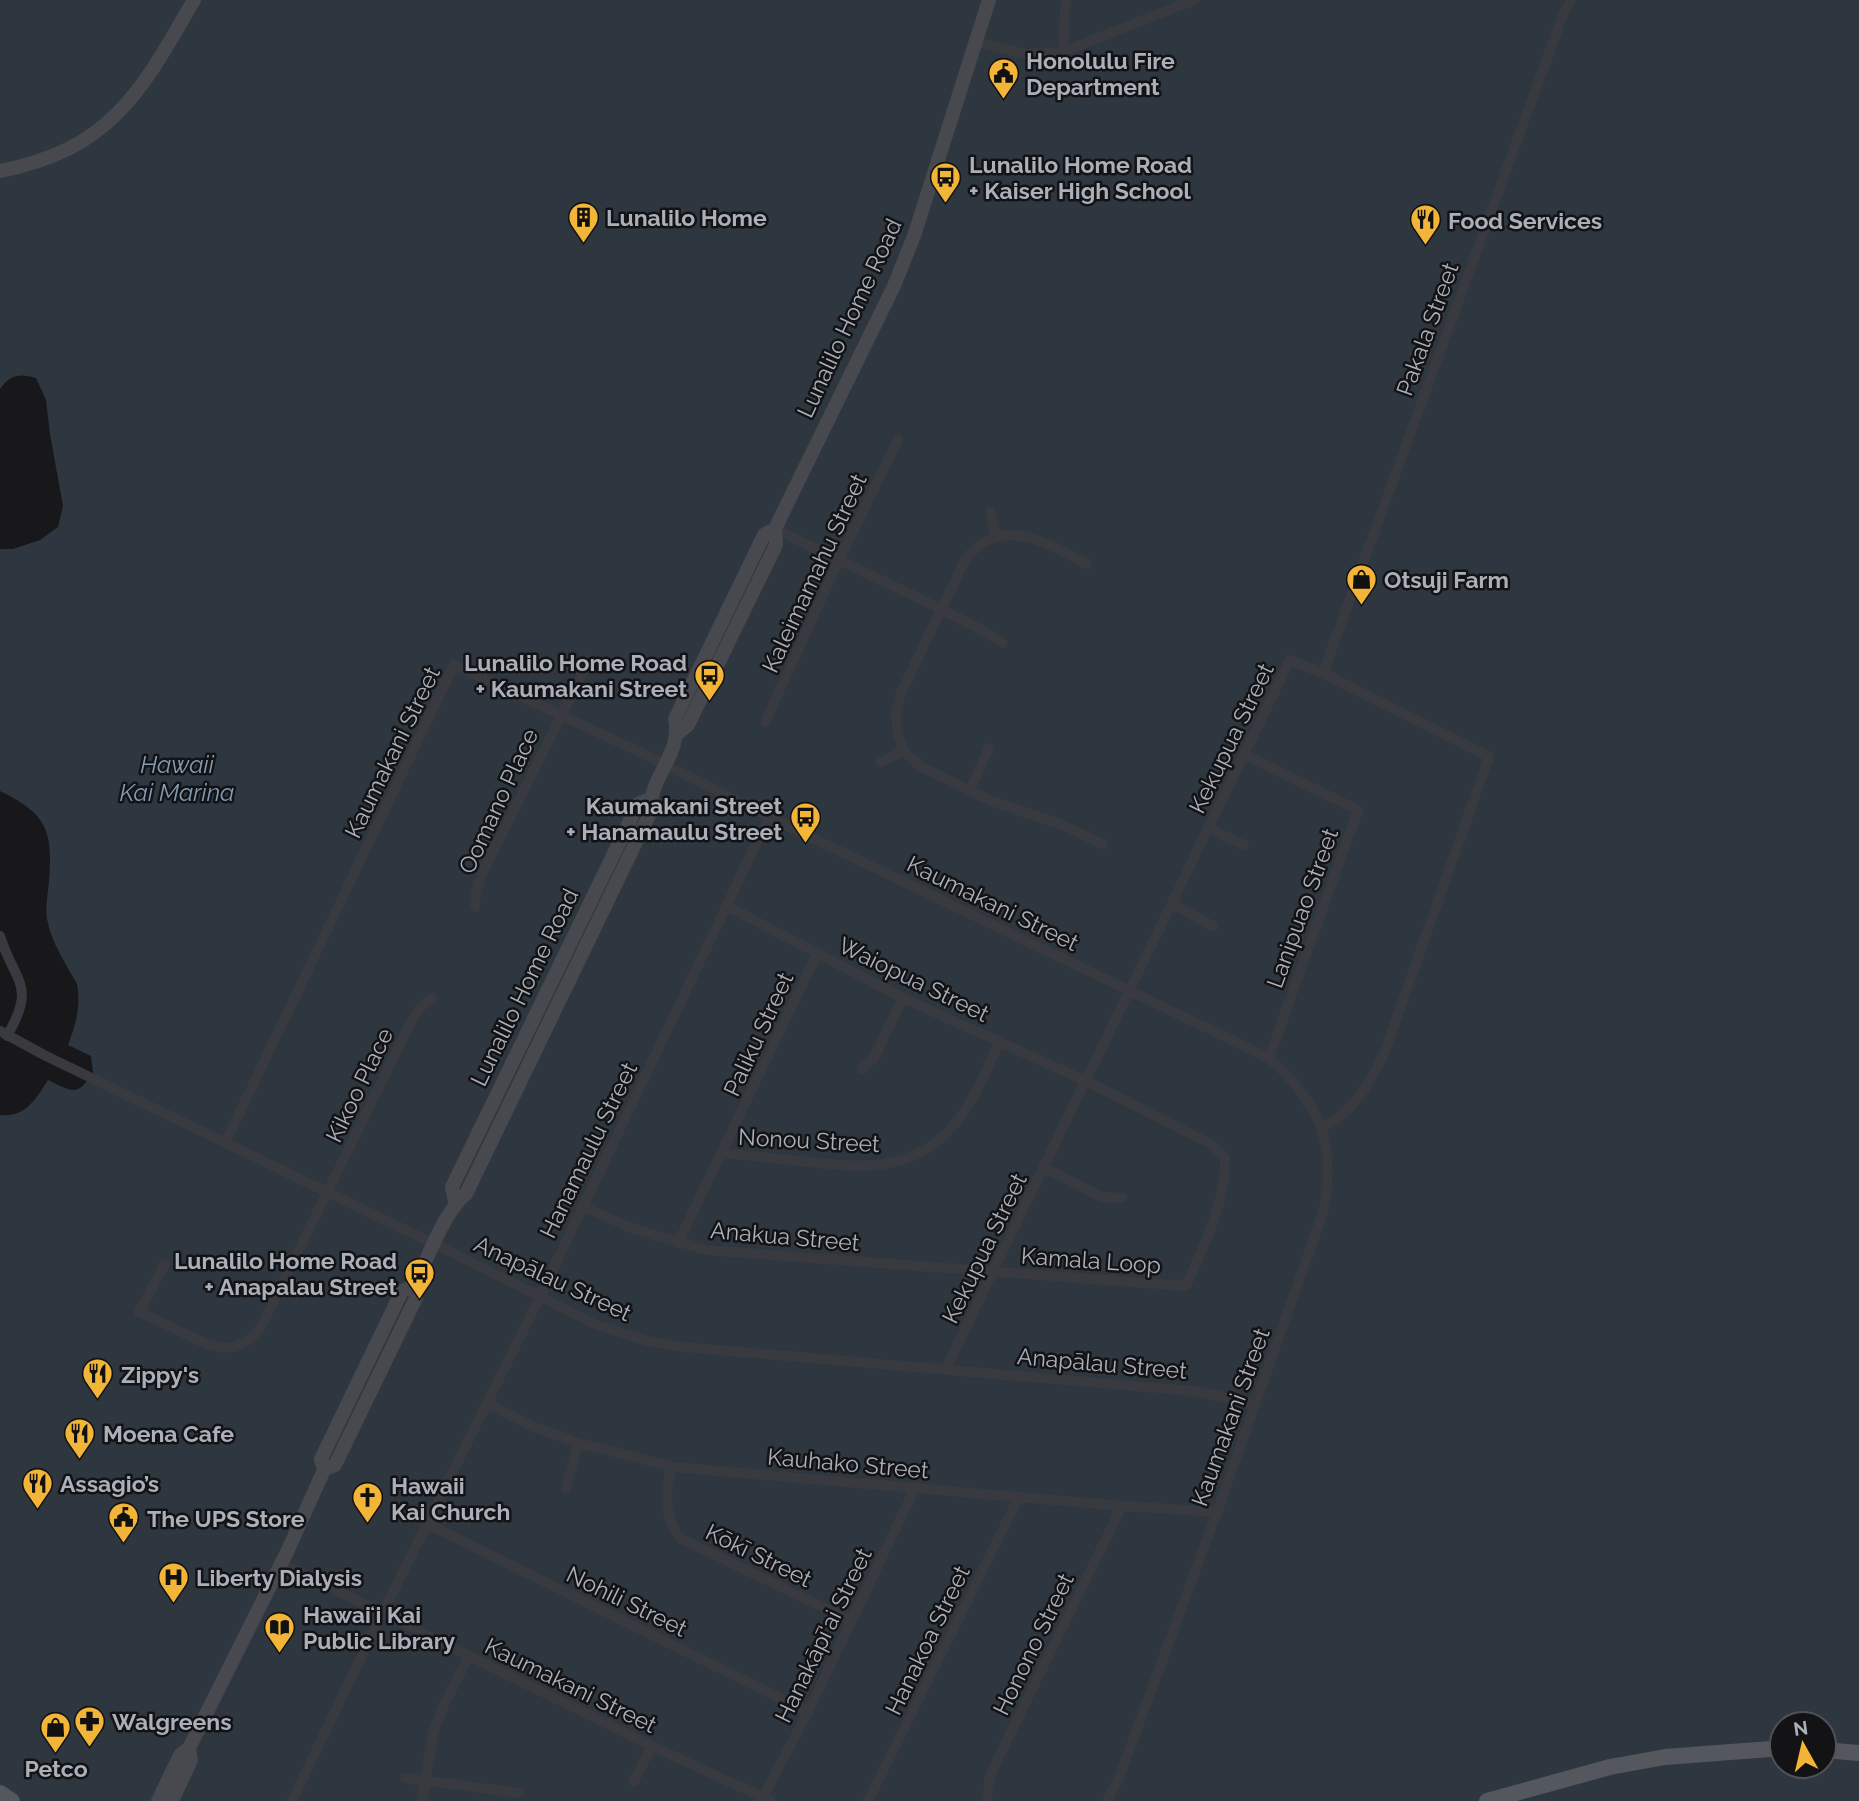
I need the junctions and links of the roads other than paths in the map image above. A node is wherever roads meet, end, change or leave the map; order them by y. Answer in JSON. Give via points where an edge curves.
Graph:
{"nodes":[{"id":1,"x":194,"y":0,"type":"edge"},
{"id":2,"x":989,"y":0,"type":"edge"},
{"id":3,"x":1067,"y":0,"type":"edge"},
{"id":4,"x":1194,"y":0,"type":"edge"},
{"id":5,"x":1571,"y":0,"type":"edge"},
{"id":6,"x":976,"y":42,"type":"junction"},
{"id":7,"x":1062,"y":52,"type":"junction"},
{"id":8,"x":0,"y":171,"type":"edge"},
{"id":9,"x":898,"y":440,"type":"dead end"},
{"id":10,"x":990,"y":512,"type":"dead end"},
{"id":11,"x":775,"y":529,"type":"junction"},
{"id":12,"x":997,"y":537,"type":"junction"},
{"id":13,"x":839,"y":559,"type":"junction"},
{"id":14,"x":1087,"y":564,"type":"dead end"},
{"id":15,"x":942,"y":609,"type":"junction"},
{"id":16,"x":1003,"y":643,"type":"dead end"},
{"id":17,"x":589,"y":660,"type":"dead end"},
{"id":18,"x":1323,"y":673,"type":"junction"},
{"id":19,"x":561,"y":714,"type":"junction"},
{"id":20,"x":765,"y":722,"type":"dead end"},
{"id":21,"x":989,"y":748,"type":"dead end"},
{"id":22,"x":904,"y":751,"type":"junction"},
{"id":23,"x":1245,"y":755,"type":"junction"},
{"id":24,"x":881,"y":762,"type":"dead end"},
{"id":25,"x":667,"y":765,"type":"junction"},
{"id":26,"x":970,"y":790,"type":"junction"},
{"id":27,"x":769,"y":817,"type":"junction"},
{"id":28,"x":1209,"y":828,"type":"junction"},
{"id":29,"x":1102,"y":844,"type":"dead end"},
{"id":30,"x":1244,"y":845,"type":"dead end"},
{"id":31,"x":1172,"y":904,"type":"junction"},
{"id":32,"x":727,"y":906,"type":"junction"},
{"id":33,"x":475,"y":907,"type":"dead end"},
{"id":34,"x":1213,"y":926,"type":"dead end"},
{"id":35,"x":0,"y":936,"type":"edge"},
{"id":36,"x":817,"y":954,"type":"junction"},
{"id":37,"x":1130,"y":991,"type":"junction"},
{"id":38,"x":432,"y":998,"type":"dead end"},
{"id":39,"x":903,"y":998,"type":"junction"},
{"id":40,"x":3,"y":1034,"type":"edge"},
{"id":41,"x":1000,"y":1041,"type":"junction"},
{"id":42,"x":1269,"y":1058,"type":"junction"},
{"id":43,"x":862,"y":1069,"type":"dead end"},
{"id":44,"x":1086,"y":1081,"type":"junction"},
{"id":45,"x":1321,"y":1128,"type":"junction"},
{"id":46,"x":225,"y":1143,"type":"junction"},
{"id":47,"x":723,"y":1153,"type":"junction"},
{"id":48,"x":1045,"y":1168,"type":"junction"},
{"id":49,"x":328,"y":1194,"type":"junction"},
{"id":50,"x":1122,"y":1198,"type":"dead end"},
{"id":51,"x":582,"y":1206,"type":"junction"},
{"id":52,"x":678,"y":1242,"type":"junction"},
{"id":53,"x":435,"y":1244,"type":"junction"},
{"id":54,"x":165,"y":1264,"type":"dead end"},
{"id":55,"x":993,"y":1273,"type":"junction"},
{"id":56,"x":540,"y":1295,"type":"junction"},
{"id":57,"x":946,"y":1368,"type":"junction"},
{"id":58,"x":487,"y":1403,"type":"junction"},
{"id":59,"x":1255,"y":1403,"type":"junction"},
{"id":60,"x":578,"y":1443,"type":"junction"},
{"id":61,"x":671,"y":1467,"type":"junction"},
{"id":62,"x":915,"y":1488,"type":"junction"},
{"id":63,"x":566,"y":1489,"type":"dead end"},
{"id":64,"x":1019,"y":1497,"type":"junction"},
{"id":65,"x":1122,"y":1506,"type":"junction"},
{"id":66,"x":1217,"y":1512,"type":"junction"},
{"id":67,"x":428,"y":1524,"type":"junction"},
{"id":68,"x":281,"y":1563,"type":"junction"},
{"id":69,"x":382,"y":1613,"type":"junction"},
{"id":70,"x":851,"y":1621,"type":"junction"},
{"id":71,"x":469,"y":1656,"type":"junction"},
{"id":72,"x":808,"y":1712,"type":"junction"},
{"id":73,"x":652,"y":1746,"type":"junction"},
{"id":74,"x":189,"y":1748,"type":"junction"},
{"id":75,"x":1768,"y":1749,"type":"edge"},
{"id":76,"x":1838,"y":1751,"type":"edge"},
{"id":77,"x":1859,"y":1753,"type":"edge"},
{"id":78,"x":405,"y":1778,"type":"dead end"},
{"id":79,"x":425,"y":1781,"type":"junction"},
{"id":80,"x":635,"y":1781,"type":"dead end"},
{"id":81,"x":0,"y":1793,"type":"edge"},
{"id":82,"x":519,"y":1793,"type":"dead end"},
{"id":83,"x":765,"y":1800,"type":"edge"},
{"id":84,"x":12,"y":1801,"type":"edge"},
{"id":85,"x":158,"y":1801,"type":"edge"},
{"id":86,"x":172,"y":1801,"type":"edge"},
{"id":87,"x":292,"y":1801,"type":"edge"},
{"id":88,"x":422,"y":1801,"type":"edge"},
{"id":89,"x":869,"y":1801,"type":"edge"},
{"id":90,"x":987,"y":1801,"type":"edge"},
{"id":91,"x":1107,"y":1801,"type":"edge"},
{"id":92,"x":1487,"y":1801,"type":"edge"}],
"edges":[{"from":1,"to":8,"type":"main road","via":[[147,80],[114,117],[58,154]]},
{"from":2,"to":6,"type":"main road","name":"Lunalilo Home Road"},
{"from":3,"to":7,"type":"street"},
{"from":4,"to":7,"type":"street"},
{"from":5,"to":18,"type":"street","name":"Pakala Street"},
{"from":6,"to":7,"type":"street","via":[[1026,54]]},
{"from":6,"to":11,"type":"main road","name":"Lunalilo Home Road","via":[[899,274]]},
{"from":9,"to":13,"type":"street","name":"Kaleimamahu Street"},
{"from":10,"to":12,"type":"street"},
{"from":11,"to":13,"type":"street"},
{"from":11,"to":25,"type":"main road","name":"Lunalilo Home Road","via":[[776,545],[688,725],[678,733]]},
{"from":12,"to":14,"type":"street","via":[[1029,536]]},
{"from":12,"to":15,"type":"street","via":[[977,547],[965,560]]},
{"from":13,"to":15,"type":"street"},
{"from":13,"to":20,"type":"street","name":"Kaleimamahu Street"},
{"from":15,"to":16,"type":"street"},
{"from":15,"to":22,"type":"street","via":[[898,703],[896,728]]},
{"from":17,"to":19,"type":"street","name":"Oomano Place"},
{"from":18,"to":23,"type":"street","name":"Kekupua Street","via":[[1290,660]]},
{"from":18,"to":45,"type":"street","name":"Kekupua Street","via":[[1489,757],[1384,1054],[1357,1100],[1337,1120]]},
{"from":19,"to":25,"type":"street","name":"Kaumakani Street"},
{"from":19,"to":33,"type":"street","name":"Oomano Place","via":[[480,878]]},
{"from":19,"to":46,"type":"street","name":"Kaumakani Street","via":[[454,665]]},
{"from":21,"to":26,"type":"street"},
{"from":22,"to":24,"type":"street"},
{"from":22,"to":26,"type":"street","via":[[920,766]]},
{"from":23,"to":28,"type":"street","name":"Kekupua Street"},
{"from":23,"to":42,"type":"street","name":"Lanipuao Street","via":[[1357,810]]},
{"from":25,"to":27,"type":"street","name":"Kaumakani Street"},
{"from":25,"to":53,"type":"main road","name":"Lunalilo Home Road","via":[[650,799],[638,804],[452,1187],[455,1202]]},
{"from":26,"to":29,"type":"street"},
{"from":27,"to":32,"type":"street","name":"Hanamaulu Street"},
{"from":27,"to":37,"type":"street","name":"Kaumakani Street"},
{"from":28,"to":30,"type":"street"},
{"from":28,"to":31,"type":"street","name":"Kekupua Street"},
{"from":31,"to":34,"type":"street"},
{"from":31,"to":37,"type":"street","name":"Kekupua Street"},
{"from":32,"to":36,"type":"street","name":"Waiopua Street"},
{"from":32,"to":51,"type":"street","name":"Hanamaulu Street"},
{"from":35,"to":40,"type":"street","via":[[23,993],[22,1006]]},
{"from":36,"to":39,"type":"street","name":"Waiopua Street"},
{"from":36,"to":47,"type":"street","name":"Paliku Street"},
{"from":37,"to":42,"type":"street","name":"Kaumakani Street"},
{"from":37,"to":44,"type":"street","name":"Kekupua Street"},
{"from":38,"to":49,"type":"street","name":"Kikoo Place","via":[[411,1022]]},
{"from":39,"to":41,"type":"street","name":"Waiopua Street"},
{"from":39,"to":43,"type":"street","via":[[874,1058]]},
{"from":40,"to":46,"type":"street","name":"Anapālau Street"},
{"from":41,"to":44,"type":"street","name":"Waiopua Street"},
{"from":41,"to":47,"type":"street","name":"Nonou Street","via":[[954,1126],[932,1146],[906,1159],[858,1166]]},
{"from":42,"to":45,"type":"street","name":"Kaumakani Street","via":[[1300,1087]]},
{"from":44,"to":48,"type":"street","name":"Kekupua Street"},
{"from":44,"to":55,"type":"street","name":"Kamala Loop","via":[[1211,1144],[1225,1158],[1226,1177],[1186,1286]]},
{"from":45,"to":59,"type":"street","name":"Kaumakani Street","via":[[1327,1157],[1323,1213]]},
{"from":46,"to":49,"type":"street","name":"Anapālau Street"},
{"from":47,"to":52,"type":"street","name":"Paliku Street"},
{"from":48,"to":50,"type":"street","via":[[1102,1197]]},
{"from":48,"to":55,"type":"street","name":"Kekupua Street"},
{"from":49,"to":53,"type":"street","name":"Anapālau Street"},
{"from":49,"to":54,"type":"street","name":"Kikoo Place","via":[[260,1329],[242,1344],[211,1347],[139,1312]]},
{"from":51,"to":52,"type":"street","name":"Anakua Street"},
{"from":51,"to":56,"type":"street","name":"Hanamaulu Street"},
{"from":52,"to":55,"type":"street","name":"Anakua Street","via":[[706,1250]]},
{"from":53,"to":56,"type":"street","name":"Anapālau Street"},
{"from":53,"to":68,"type":"main road","name":"Lunalilo Home Road","via":[[415,1285],[402,1291],[321,1459],[324,1470]]},
{"from":55,"to":57,"type":"street","name":"Kekupua Street"},
{"from":56,"to":57,"type":"street","name":"Anapālau Street","via":[[597,1325],[647,1341]]},
{"from":56,"to":58,"type":"street","name":"Hanamaulu Street"},
{"from":57,"to":59,"type":"street","name":"Anapālau Street","via":[[1193,1391]]},
{"from":58,"to":60,"type":"street","name":"Kauhako Street"},
{"from":58,"to":67,"type":"street","name":"Hanamaulu Street"},
{"from":59,"to":66,"type":"street","name":"Kaumakani Street"},
{"from":60,"to":61,"type":"street","name":"Kauhako Street"},
{"from":60,"to":63,"type":"street"},
{"from":61,"to":62,"type":"street","name":"Kauhako Street"},
{"from":61,"to":70,"type":"street","name":"Kōkī Street","via":[[666,1506],[680,1538]]},
{"from":62,"to":64,"type":"street","name":"Kauhako Street"},
{"from":62,"to":70,"type":"street","name":"Hanakāpī‘ai Street"},
{"from":64,"to":65,"type":"street","name":"Kauhako Street"},
{"from":64,"to":89,"type":"street","name":"Hanakoa Street"},
{"from":65,"to":66,"type":"street","name":"Kauhako Street"},
{"from":65,"to":90,"type":"street","name":"Honono Street","via":[[990,1774]]},
{"from":66,"to":91,"type":"street","name":"Kaumakani Street"},
{"from":67,"to":69,"type":"street","name":"Hanamaulu Street"},
{"from":67,"to":72,"type":"street","name":"Nohili Street"},
{"from":68,"to":69,"type":"street","name":"Kaumakani Street"},
{"from":68,"to":74,"type":"main road","name":"Lunalilo Home Road"},
{"from":69,"to":71,"type":"street","name":"Kaumakani Street"},
{"from":69,"to":87,"type":"street","name":"Hanamaulu Street"},
{"from":70,"to":72,"type":"street","name":"Hanakāpī‘ai Street"},
{"from":71,"to":73,"type":"street","name":"Kaumakani Street"},
{"from":71,"to":79,"type":"street","via":[[438,1720]]},
{"from":72,"to":83,"type":"street","name":"Hanakāpī‘ai Street"},
{"from":73,"to":80,"type":"street"},
{"from":73,"to":83,"type":"street","name":"Kaumakani Street"},
{"from":74,"to":85,"type":"main road","name":"Lunalilo Home Road","via":[[180,1755]]},
{"from":74,"to":86,"type":"main road","name":"Lunalilo Home Road","via":[[191,1760]]},
{"from":75,"to":92,"type":"main road","via":[[1665,1757],[1610,1767]]},
{"from":76,"to":77,"type":"main road"},
{"from":78,"to":79,"type":"street"},
{"from":79,"to":82,"type":"street"},
{"from":79,"to":88,"type":"street"},
{"from":81,"to":84,"type":"main road"}]}
